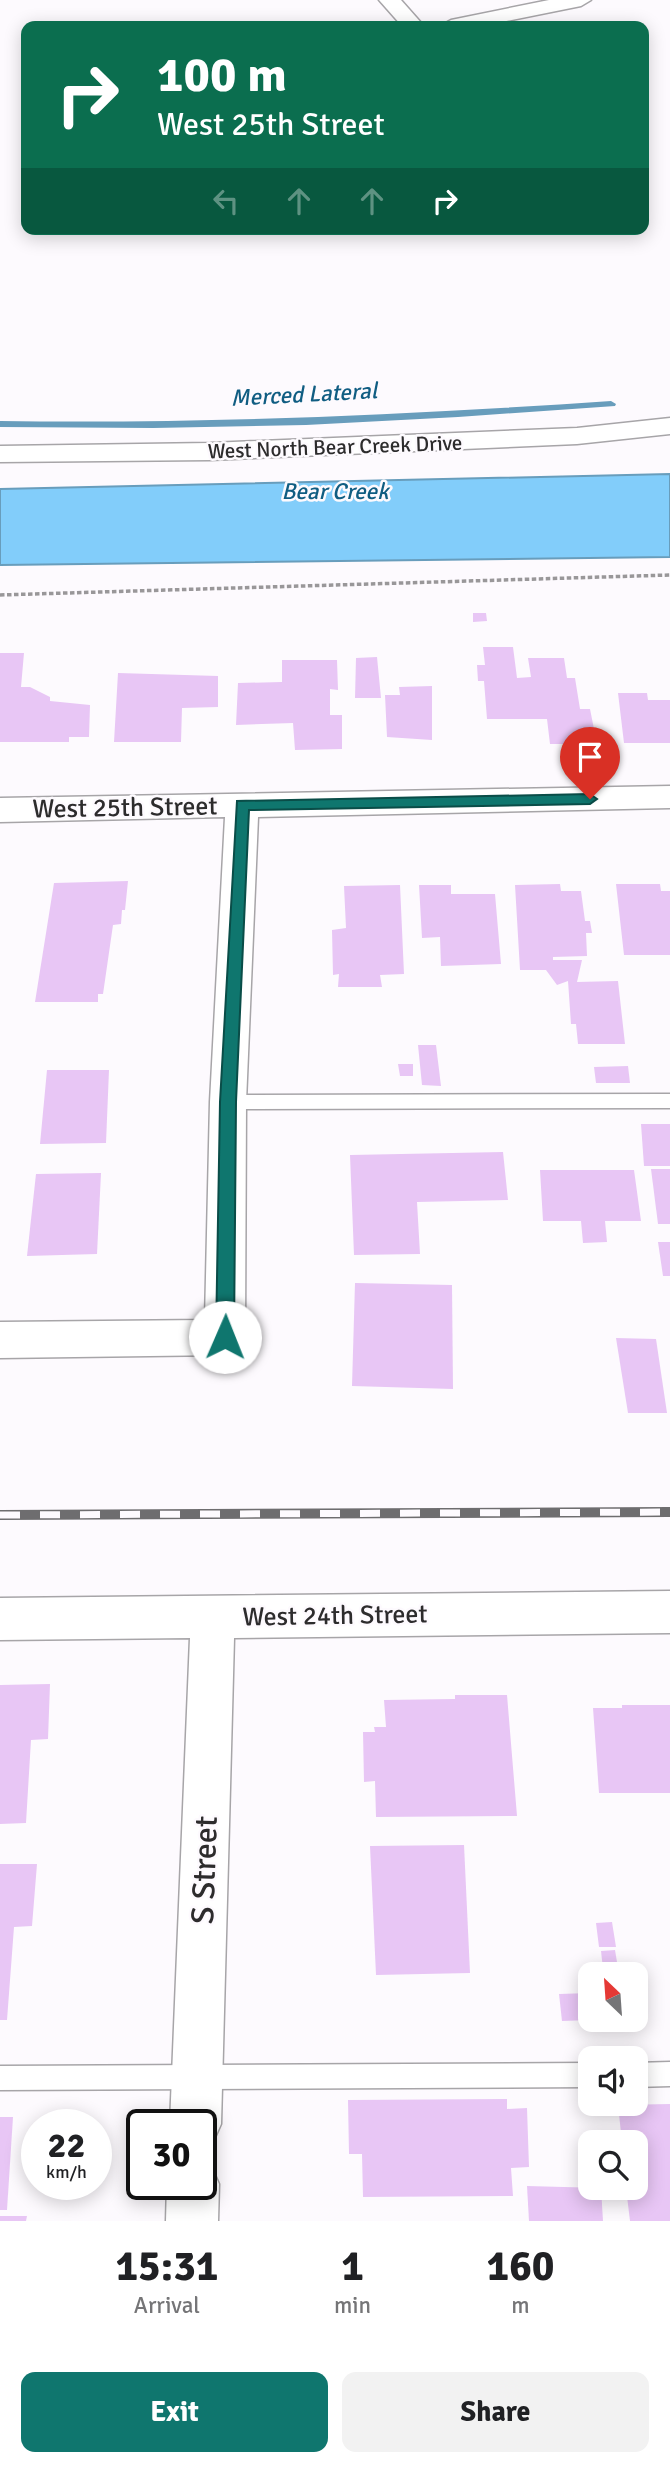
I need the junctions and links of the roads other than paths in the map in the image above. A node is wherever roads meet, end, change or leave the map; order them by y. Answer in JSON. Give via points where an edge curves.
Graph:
{"nodes":[{"id":1,"x":389,"y":0,"type":"edge"},
{"id":2,"x":581,"y":0,"type":"edge"},
{"id":3,"x":408,"y":21,"type":"edge"},
{"id":4,"x":476,"y":21,"type":"edge"},
{"id":5,"x":670,"y":426,"type":"edge"},
{"id":6,"x":0,"y":454,"type":"edge"},
{"id":7,"x":670,"y":797,"type":"edge"},
{"id":8,"x":242,"y":805,"type":"junction"},
{"id":9,"x":0,"y":810,"type":"edge"},
{"id":10,"x":670,"y":1101,"type":"edge"},
{"id":11,"x":228,"y":1102,"type":"junction"},
{"id":12,"x":0,"y":1340,"type":"edge"},
{"id":13,"x":670,"y":1612,"type":"edge"},
{"id":14,"x":213,"y":1616,"type":"junction"},
{"id":15,"x":0,"y":1619,"type":"edge"},
{"id":16,"x":670,"y":2074,"type":"edge"},
{"id":17,"x":578,"y":2075,"type":"edge"},
{"id":18,"x":648,"y":2075,"type":"edge"},
{"id":19,"x":197,"y":2077,"type":"junction"},
{"id":20,"x":0,"y":2078,"type":"edge"},
{"id":21,"x":196,"y":2109,"type":"edge"},
{"id":22,"x":193,"y":2200,"type":"edge"},
{"id":23,"x":192,"y":2221,"type":"edge"}],
"edges":[{"from":1,"to":3,"type":"street"},
{"from":2,"to":4,"type":"street"},
{"from":5,"to":6,"type":"street","name":"West North Bear Creek Drive","via":[[570,438],[252,452]]},
{"from":7,"to":8,"type":"street","name":"West 25th Street"},
{"from":8,"to":9,"type":"street","name":"West 25th Street"},
{"from":8,"to":11,"type":"street"},
{"from":10,"to":11,"type":"lane"},
{"from":11,"to":12,"type":"street","via":[[225,1337]]},
{"from":13,"to":14,"type":"street","name":"West 24th Street"},
{"from":14,"to":15,"type":"street","name":"West 24th Street"},
{"from":14,"to":19,"type":"street","name":"S Street"},
{"from":16,"to":18,"type":"lane"},
{"from":17,"to":19,"type":"lane"},
{"from":19,"to":20,"type":"lane"},
{"from":19,"to":21,"type":"street","name":"S Street"},
{"from":22,"to":23,"type":"street"}]}
